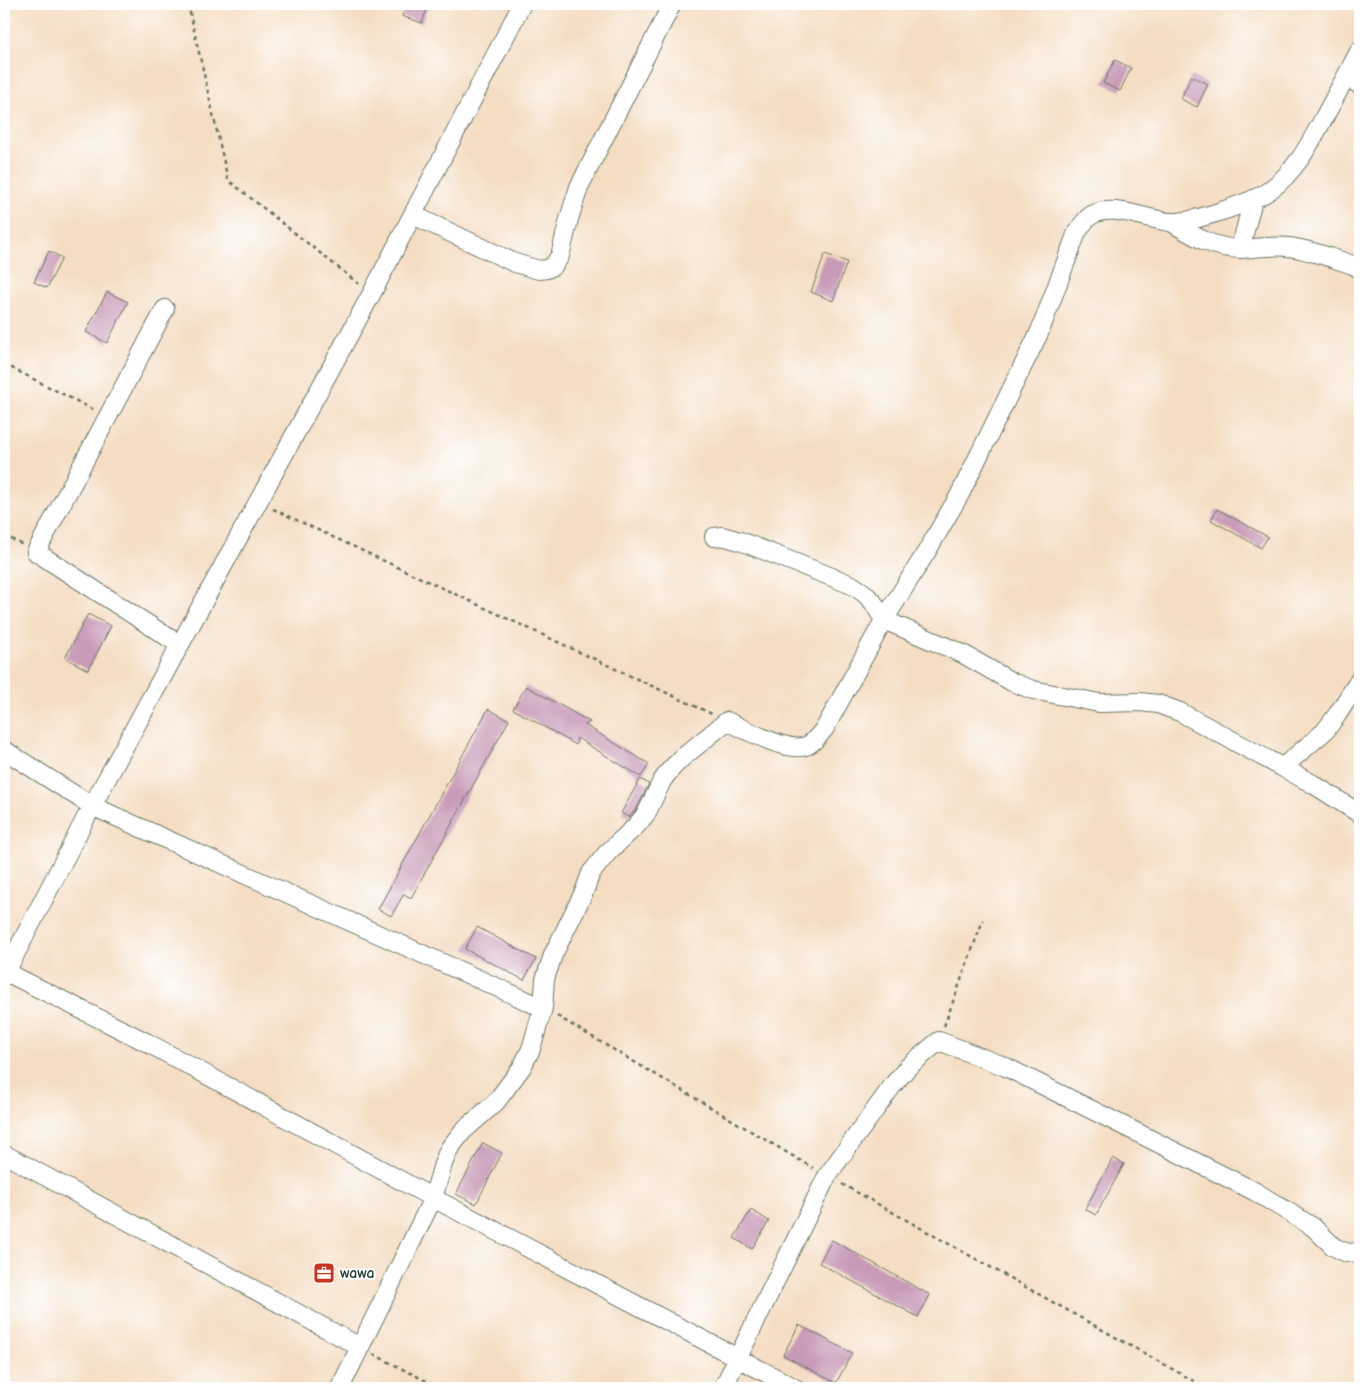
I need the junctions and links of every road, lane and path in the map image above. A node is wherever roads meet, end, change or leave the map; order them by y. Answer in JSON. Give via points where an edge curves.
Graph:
{"nodes":[{"id":1,"x":188,"y":4,"type":"edge"},
{"id":2,"x":522,"y":4,"type":"edge"},
{"id":3,"x":672,"y":4,"type":"edge"},
{"id":4,"x":1360,"y":50,"type":"edge"},
{"id":5,"x":1353,"y":81,"type":"edge"},
{"id":6,"x":1253,"y":200,"type":"junction"},
{"id":7,"x":413,"y":215,"type":"junction"},
{"id":8,"x":1170,"y":222,"type":"junction"},
{"id":9,"x":1240,"y":249,"type":"junction"},
{"id":10,"x":1360,"y":268,"type":"edge"},
{"id":11,"x":372,"y":293,"type":"junction"},
{"id":12,"x":165,"y":309,"type":"dead end"},
{"id":13,"x":4,"y":364,"type":"edge"},
{"id":14,"x":107,"y":416,"type":"junction"},
{"id":15,"x":258,"y":502,"type":"junction"},
{"id":16,"x":4,"y":535,"type":"edge"},
{"id":17,"x":714,"y":537,"type":"dead end"},
{"id":18,"x":36,"y":552,"type":"junction"},
{"id":19,"x":884,"y":620,"type":"junction"},
{"id":20,"x":180,"y":645,"type":"junction"},
{"id":21,"x":1360,"y":679,"type":"edge"},
{"id":22,"x":727,"y":721,"type":"junction"},
{"id":23,"x":4,"y":750,"type":"edge"},
{"id":24,"x":1283,"y":767,"type":"junction"},
{"id":25,"x":92,"y":806,"type":"junction"},
{"id":26,"x":1360,"y":814,"type":"edge"},
{"id":27,"x":983,"y":920,"type":"dead end"},
{"id":28,"x":5,"y":974,"type":"edge"},
{"id":29,"x":543,"y":1008,"type":"junction"},
{"id":30,"x":939,"y":1041,"type":"junction"},
{"id":31,"x":4,"y":1154,"type":"edge"},
{"id":32,"x":827,"y":1176,"type":"junction"},
{"id":33,"x":433,"y":1198,"type":"junction"},
{"id":34,"x":1360,"y":1252,"type":"edge"},
{"id":35,"x":360,"y":1347,"type":"junction"},
{"id":36,"x":737,"y":1358,"type":"junction"},
{"id":37,"x":340,"y":1388,"type":"edge"},
{"id":38,"x":440,"y":1388,"type":"edge"},
{"id":39,"x":723,"y":1388,"type":"edge"},
{"id":40,"x":795,"y":1388,"type":"edge"},
{"id":41,"x":1206,"y":1388,"type":"edge"}],
"edges":[{"from":1,"to":11,"type":"path","via":[[228,180]]},
{"from":2,"to":7,"type":"street"},
{"from":3,"to":7,"type":"street","via":[[579,187],[560,256],[553,266],[539,270],[515,263]]},
{"from":4,"to":5,"type":"street"},
{"from":5,"to":6,"type":"street","via":[[1296,165],[1269,191]]},
{"from":6,"to":8,"type":"street","via":[[1218,212]]},
{"from":6,"to":9,"type":"street"},
{"from":7,"to":11,"type":"street"},
{"from":8,"to":9,"type":"street","via":[[1204,242]]},
{"from":8,"to":19,"type":"street","via":[[1118,211],[1100,212],[1084,222],[1077,232],[1040,331],[960,494]]},
{"from":9,"to":10,"type":"street","via":[[1287,247]]},
{"from":11,"to":15,"type":"street"},
{"from":12,"to":14,"type":"street"},
{"from":13,"to":14,"type":"path"},
{"from":14,"to":18,"type":"street"},
{"from":15,"to":20,"type":"street"},
{"from":15,"to":22,"type":"path"},
{"from":16,"to":18,"type":"path"},
{"from":17,"to":19,"type":"street","via":[[740,541],[852,584],[873,602]]},
{"from":18,"to":20,"type":"street"},
{"from":19,"to":22,"type":"street","via":[[825,728],[808,746],[792,748],[778,744]]},
{"from":19,"to":24,"type":"street","via":[[963,654],[1033,690],[1099,703],[1158,704],[1180,712]]},
{"from":20,"to":25,"type":"street"},
{"from":21,"to":24,"type":"street","via":[[1325,731]]},
{"from":22,"to":29,"type":"street","via":[[670,770],[646,814],[591,873],[553,955],[545,979]]},
{"from":23,"to":25,"type":"street"},
{"from":24,"to":26,"type":"street"},
{"from":25,"to":28,"type":"street"},
{"from":25,"to":29,"type":"street"},
{"from":27,"to":30,"type":"path"},
{"from":28,"to":33,"type":"street","via":[[146,1042]]},
{"from":29,"to":32,"type":"path"},
{"from":29,"to":33,"type":"street","via":[[522,1067],[496,1102],[463,1131],[449,1149]]},
{"from":30,"to":32,"type":"street","via":[[898,1079]]},
{"from":30,"to":34,"type":"street","via":[[1006,1067],[1254,1190],[1313,1227],[1334,1247],[1347,1253]]},
{"from":31,"to":35,"type":"street"},
{"from":32,"to":36,"type":"street"},
{"from":32,"to":41,"type":"path"},
{"from":33,"to":35,"type":"street"},
{"from":33,"to":36,"type":"street"},
{"from":35,"to":37,"type":"street"},
{"from":35,"to":38,"type":"path"},
{"from":36,"to":39,"type":"street"},
{"from":36,"to":40,"type":"street"}]}
